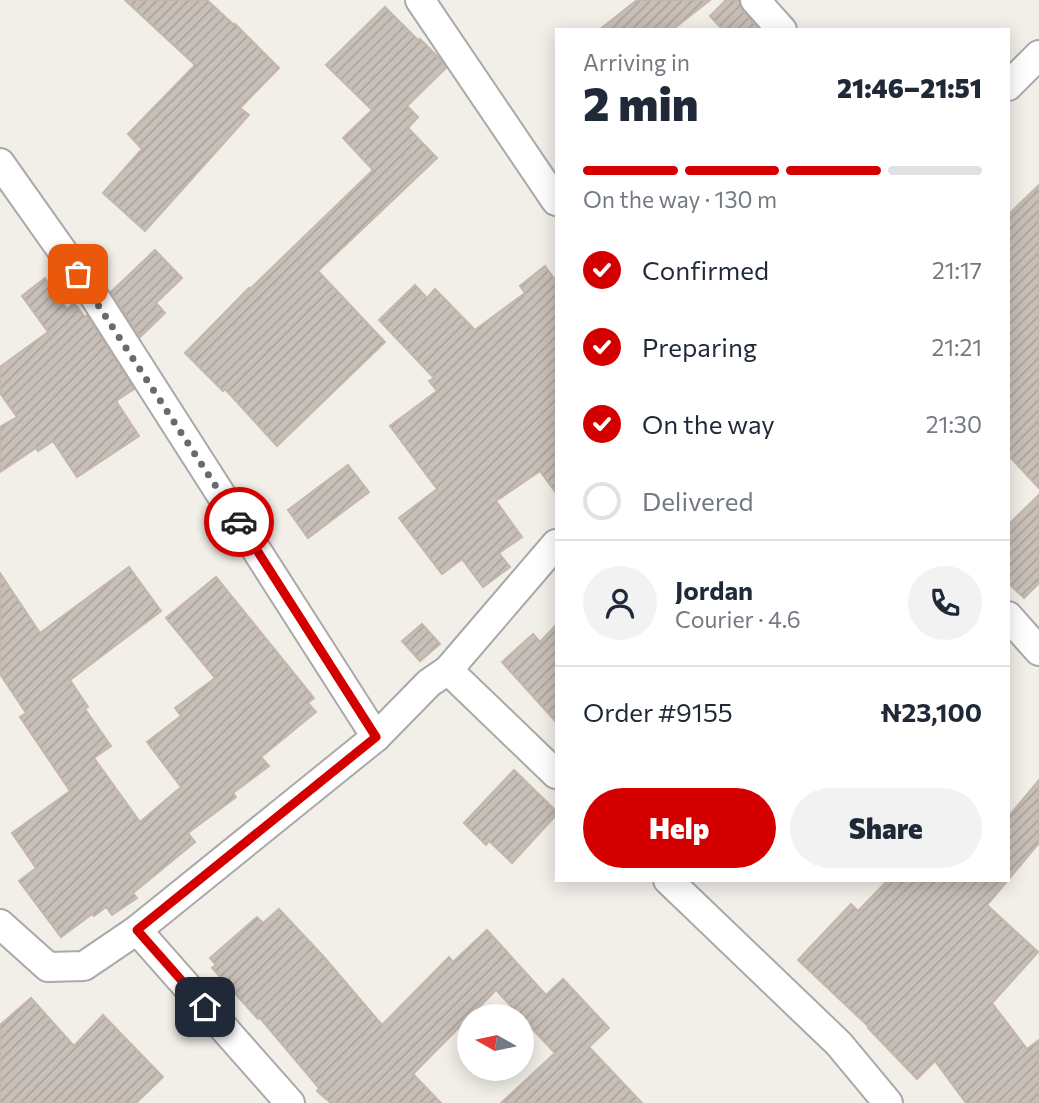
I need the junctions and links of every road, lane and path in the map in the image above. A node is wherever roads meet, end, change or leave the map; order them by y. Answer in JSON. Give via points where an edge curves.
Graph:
{"nodes":[{"id":1,"x":420,"y":0,"type":"edge"},
{"id":2,"x":755,"y":0,"type":"edge"},
{"id":3,"x":780,"y":28,"type":"edge"},
{"id":4,"x":1039,"y":55,"type":"edge"},
{"id":5,"x":1010,"y":84,"type":"edge"},
{"id":6,"x":0,"y":163,"type":"edge"},
{"id":7,"x":555,"y":200,"type":"edge"},
{"id":8,"x":555,"y":545,"type":"edge"},
{"id":9,"x":1010,"y":618,"type":"edge"},
{"id":10,"x":1039,"y":651,"type":"edge"},
{"id":11,"x":448,"y":670,"type":"junction"},
{"id":12,"x":376,"y":737,"type":"junction"},
{"id":13,"x":555,"y":773,"type":"edge"},
{"id":14,"x":670,"y":882,"type":"edge"},
{"id":15,"x":0,"y":924,"type":"edge"},
{"id":16,"x":137,"y":930,"type":"junction"},
{"id":17,"x":290,"y":1103,"type":"edge"},
{"id":18,"x":888,"y":1103,"type":"edge"}],
"edges":[{"from":1,"to":7,"type":"street"},
{"from":2,"to":3,"type":"street"},
{"from":4,"to":5,"type":"street"},
{"from":6,"to":12,"type":"street","via":[[94,296]]},
{"from":8,"to":11,"type":"street"},
{"from":9,"to":10,"type":"street"},
{"from":11,"to":12,"type":"street"},
{"from":11,"to":13,"type":"street"},
{"from":12,"to":16,"type":"street"},
{"from":14,"to":18,"type":"street","via":[[839,1044]]},
{"from":15,"to":16,"type":"street","via":[[48,967],[84,966]]},
{"from":16,"to":17,"type":"street"}]}
